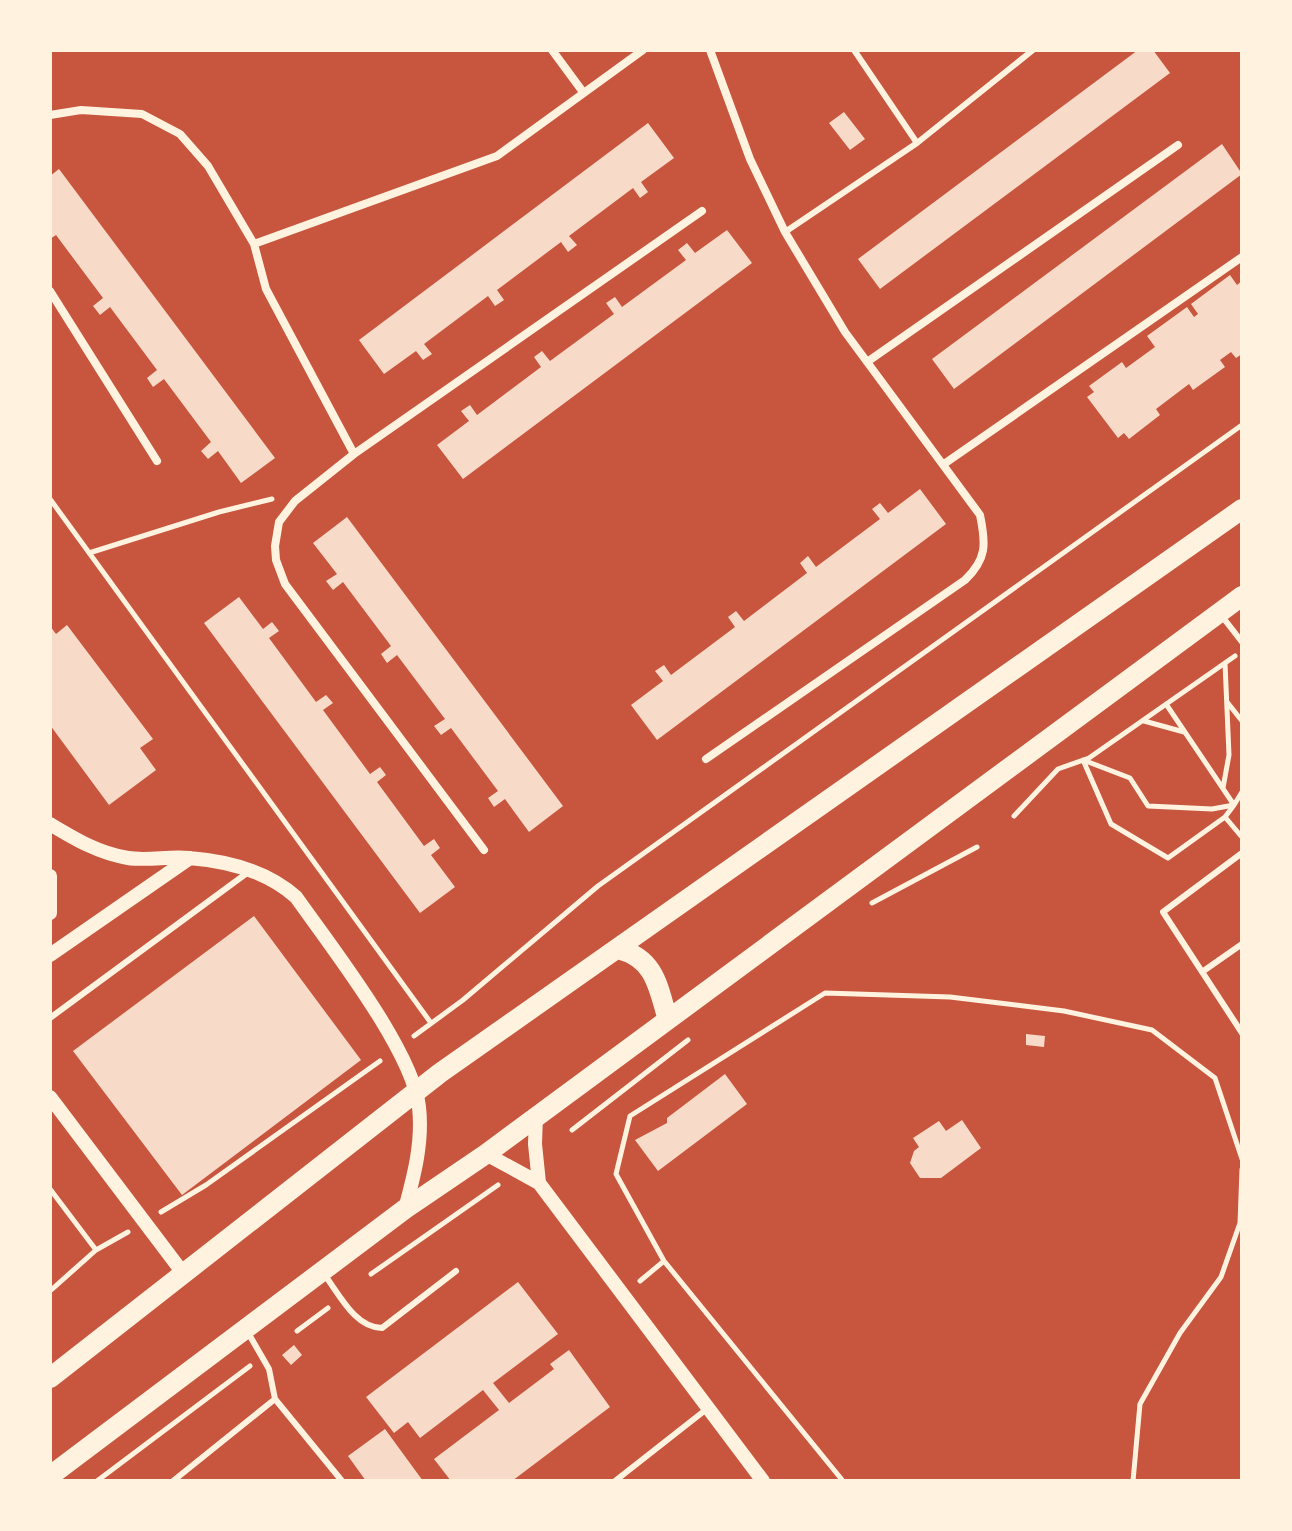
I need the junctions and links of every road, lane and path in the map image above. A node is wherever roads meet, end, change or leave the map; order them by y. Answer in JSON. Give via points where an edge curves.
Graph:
{"nodes":[{"id":1,"x":552,"y":50,"type":"edge"},
{"id":2,"x":643,"y":50,"type":"edge"},
{"id":3,"x":710,"y":50,"type":"edge"},
{"id":4,"x":854,"y":50,"type":"edge"},
{"id":5,"x":1033,"y":50,"type":"edge"},
{"id":6,"x":583,"y":92,"type":"junction"},
{"id":7,"x":50,"y":115,"type":"edge"},
{"id":8,"x":917,"y":143,"type":"junction"},
{"id":9,"x":1178,"y":145,"type":"dead end"},
{"id":10,"x":702,"y":211,"type":"dead end"},
{"id":11,"x":785,"y":232,"type":"junction"},
{"id":12,"x":254,"y":244,"type":"junction"},
{"id":13,"x":1242,"y":257,"type":"edge"},
{"id":14,"x":50,"y":291,"type":"edge"},
{"id":15,"x":867,"y":362,"type":"junction"},
{"id":16,"x":1242,"y":425,"type":"edge"},
{"id":17,"x":354,"y":454,"type":"junction"},
{"id":18,"x":157,"y":461,"type":"dead end"},
{"id":19,"x":944,"y":464,"type":"junction"},
{"id":20,"x":50,"y":499,"type":"edge"},
{"id":21,"x":295,"y":501,"type":"junction"},
{"id":22,"x":1242,"y":509,"type":"edge"},
{"id":23,"x":89,"y":553,"type":"junction"},
{"id":24,"x":1242,"y":596,"type":"edge"},
{"id":25,"x":1219,"y":612,"type":"junction"},
{"id":26,"x":1242,"y":642,"type":"edge"},
{"id":27,"x":1239,"y":654,"type":"dead end"},
{"id":28,"x":1225,"y":663,"type":"junction"},
{"id":29,"x":1227,"y":702,"type":"junction"},
{"id":30,"x":1166,"y":704,"type":"junction"},
{"id":31,"x":1143,"y":721,"type":"junction"},
{"id":32,"x":1242,"y":721,"type":"edge"},
{"id":33,"x":1185,"y":733,"type":"junction"},
{"id":34,"x":706,"y":759,"type":"dead end"},
{"id":35,"x":1083,"y":760,"type":"junction"},
{"id":36,"x":1223,"y":789,"type":"junction"},
{"id":37,"x":1242,"y":792,"type":"edge"},
{"id":38,"x":1234,"y":805,"type":"junction"},
{"id":39,"x":1014,"y":816,"type":"dead end"},
{"id":40,"x":1225,"y":817,"type":"junction"},
{"id":41,"x":50,"y":824,"type":"edge"},
{"id":42,"x":1242,"y":837,"type":"edge"},
{"id":43,"x":977,"y":847,"type":"dead end"},
{"id":44,"x":484,"y":850,"type":"dead end"},
{"id":45,"x":1242,"y":853,"type":"edge"},
{"id":46,"x":190,"y":858,"type":"junction"},
{"id":47,"x":252,"y":869,"type":"junction"},
{"id":48,"x":50,"y":876,"type":"edge"},
{"id":49,"x":859,"y":910,"type":"dead end"},
{"id":50,"x":50,"y":913,"type":"edge"},
{"id":51,"x":1242,"y":944,"type":"edge"},
{"id":52,"x":618,"y":949,"type":"junction"},
{"id":53,"x":50,"y":955,"type":"edge"},
{"id":54,"x":1202,"y":972,"type":"junction"},
{"id":55,"x":667,"y":1017,"type":"junction"},
{"id":56,"x":50,"y":1018,"type":"edge"},
{"id":57,"x":431,"y":1023,"type":"junction"},
{"id":58,"x":697,"y":1033,"type":"dead end"},
{"id":59,"x":1242,"y":1033,"type":"edge"},
{"id":60,"x":397,"y":1048,"type":"junction"},
{"id":61,"x":417,"y":1092,"type":"junction"},
{"id":62,"x":50,"y":1097,"type":"edge"},
{"id":63,"x":536,"y":1115,"type":"junction"},
{"id":64,"x":572,"y":1130,"type":"dead end"},
{"id":65,"x":486,"y":1154,"type":"junction"},
{"id":66,"x":1242,"y":1159,"type":"edge"},
{"id":67,"x":1242,"y":1169,"type":"edge"},
{"id":68,"x":509,"y":1178,"type":"dead end"},
{"id":69,"x":539,"y":1183,"type":"junction"},
{"id":70,"x":50,"y":1189,"type":"edge"},
{"id":71,"x":405,"y":1209,"type":"junction"},
{"id":72,"x":144,"y":1223,"type":"junction"},
{"id":73,"x":96,"y":1250,"type":"junction"},
{"id":74,"x":664,"y":1261,"type":"junction"},
{"id":75,"x":322,"y":1271,"type":"junction"},
{"id":76,"x":456,"y":1271,"type":"dead end"},
{"id":77,"x":183,"y":1273,"type":"junction"},
{"id":78,"x":371,"y":1274,"type":"dead end"},
{"id":79,"x":50,"y":1291,"type":"edge"},
{"id":80,"x":623,"y":1295,"type":"junction"},
{"id":81,"x":331,"y":1306,"type":"dead end"},
{"id":82,"x":245,"y":1328,"type":"junction"},
{"id":83,"x":297,"y":1331,"type":"dead end"},
{"id":84,"x":251,"y":1365,"type":"dead end"},
{"id":85,"x":50,"y":1378,"type":"edge"},
{"id":86,"x":275,"y":1399,"type":"junction"},
{"id":87,"x":708,"y":1408,"type":"junction"},
{"id":88,"x":50,"y":1476,"type":"edge"},
{"id":89,"x":97,"y":1481,"type":"edge"},
{"id":90,"x":173,"y":1481,"type":"edge"},
{"id":91,"x":342,"y":1481,"type":"edge"},
{"id":92,"x":615,"y":1481,"type":"edge"},
{"id":93,"x":763,"y":1481,"type":"edge"},
{"id":94,"x":843,"y":1481,"type":"edge"},
{"id":95,"x":1133,"y":1481,"type":"edge"}],
"edges":[{"from":1,"to":6,"type":"street"},
{"from":2,"to":6,"type":"street"},
{"from":3,"to":11,"type":"street","via":[[750,159]]},
{"from":4,"to":8,"type":"lane"},
{"from":5,"to":8,"type":"lane"},
{"from":6,"to":12,"type":"street","via":[[497,156]]},
{"from":7,"to":12,"type":"street","via":[[81,110],[142,114],[180,134],[208,166]]},
{"from":8,"to":11,"type":"lane"},
{"from":9,"to":15,"type":"street"},
{"from":10,"to":17,"type":"street"},
{"from":11,"to":15,"type":"street"},
{"from":12,"to":17,"type":"street","via":[[266,289]]},
{"from":13,"to":19,"type":"street"},
{"from":14,"to":18,"type":"street"},
{"from":15,"to":19,"type":"street"},
{"from":16,"to":57,"type":"path","via":[[598,886]]},
{"from":17,"to":21,"type":"street"},
{"from":19,"to":34,"type":"street","via":[[980,515],[985,539],[980,566]]},
{"from":20,"to":23,"type":"path"},
{"from":21,"to":23,"type":"path","via":[[264,499]]},
{"from":21,"to":44,"type":"street","via":[[279,522],[275,546],[285,584]]},
{"from":22,"to":52,"type":"main road"},
{"from":23,"to":57,"type":"path"},
{"from":24,"to":25,"type":"main road"},
{"from":25,"to":26,"type":"lane"},
{"from":25,"to":55,"type":"main road"},
{"from":27,"to":28,"type":"path"},
{"from":28,"to":29,"type":"path"},
{"from":28,"to":30,"type":"path"},
{"from":29,"to":32,"type":"path"},
{"from":29,"to":36,"type":"path","via":[[1229,755]]},
{"from":30,"to":31,"type":"path"},
{"from":30,"to":33,"type":"path"},
{"from":31,"to":33,"type":"path"},
{"from":31,"to":35,"type":"path"},
{"from":33,"to":36,"type":"path"},
{"from":35,"to":38,"type":"path","via":[[1130,778],[1148,806]]},
{"from":35,"to":39,"type":"path","via":[[1058,769]]},
{"from":35,"to":40,"type":"path","via":[[1111,824],[1168,858]]},
{"from":36,"to":38,"type":"path"},
{"from":37,"to":38,"type":"path"},
{"from":38,"to":40,"type":"path"},
{"from":40,"to":42,"type":"path"},
{"from":41,"to":46,"type":"street","via":[[86,846],[129,858]]},
{"from":43,"to":49,"type":"path"},
{"from":45,"to":54,"type":"lane","via":[[1163,912]]},
{"from":46,"to":47,"type":"street"},
{"from":46,"to":53,"type":"street"},
{"from":47,"to":56,"type":"lane"},
{"from":47,"to":60,"type":"street","via":[[278,880],[296,897]]},
{"from":48,"to":50,"type":"street"},
{"from":51,"to":54,"type":"lane"},
{"from":52,"to":55,"type":"main road","via":[[644,959]]},
{"from":52,"to":61,"type":"main road"},
{"from":54,"to":59,"type":"lane"},
{"from":55,"to":63,"type":"main road"},
{"from":57,"to":60,"type":"path"},
{"from":58,"to":64,"type":"path"},
{"from":60,"to":61,"type":"street"},
{"from":60,"to":72,"type":"path","via":[[206,1185]]},
{"from":61,"to":71,"type":"street","via":[[419,1149]]},
{"from":61,"to":77,"type":"main road"},
{"from":62,"to":72,"type":"street"},
{"from":63,"to":65,"type":"main road"},
{"from":63,"to":69,"type":"street"},
{"from":65,"to":69,"type":"street"},
{"from":65,"to":71,"type":"main road"},
{"from":66,"to":74,"type":"path","via":[[1215,1078],[1152,1030],[1064,1011],[964,999],[825,993],[630,1116],[616,1174]]},
{"from":67,"to":95,"type":"path","via":[[1240,1223],[1221,1277],[1180,1333],[1140,1404]]},
{"from":68,"to":78,"type":"path"},
{"from":69,"to":80,"type":"street"},
{"from":70,"to":73,"type":"path"},
{"from":71,"to":75,"type":"main road"},
{"from":72,"to":73,"type":"path"},
{"from":72,"to":77,"type":"street"},
{"from":73,"to":79,"type":"path"},
{"from":74,"to":80,"type":"path"},
{"from":74,"to":94,"type":"path"},
{"from":75,"to":76,"type":"lane","via":[[358,1320],[372,1328],[382,1328]]},
{"from":75,"to":82,"type":"main road"},
{"from":77,"to":85,"type":"main road"},
{"from":80,"to":87,"type":"street"},
{"from":81,"to":83,"type":"path"},
{"from":82,"to":86,"type":"lane","via":[[269,1369]]},
{"from":82,"to":88,"type":"main road"},
{"from":84,"to":89,"type":"path"},
{"from":86,"to":90,"type":"lane"},
{"from":86,"to":91,"type":"lane"},
{"from":87,"to":92,"type":"lane"},
{"from":87,"to":93,"type":"street"}]}
